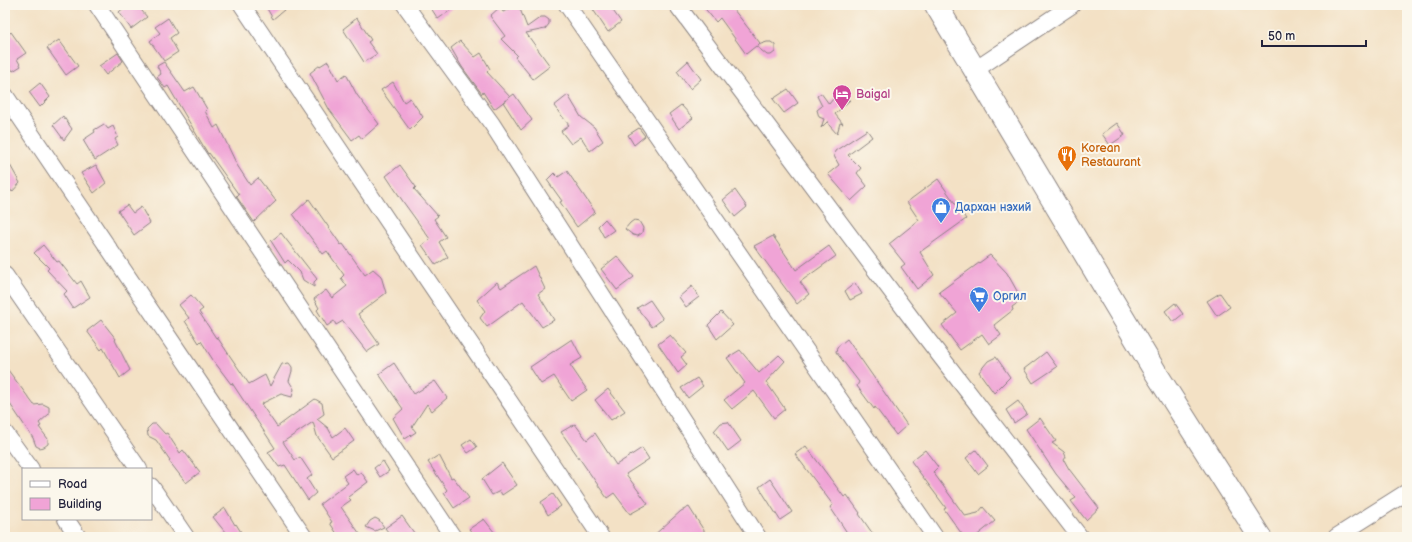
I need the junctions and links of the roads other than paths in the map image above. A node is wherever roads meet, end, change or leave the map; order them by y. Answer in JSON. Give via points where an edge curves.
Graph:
{"nodes":[{"id":1,"x":97,"y":5,"type":"edge"},
{"id":2,"x":242,"y":5,"type":"edge"},
{"id":3,"x":405,"y":5,"type":"edge"},
{"id":4,"x":567,"y":5,"type":"edge"},
{"id":5,"x":676,"y":5,"type":"edge"},
{"id":6,"x":936,"y":5,"type":"edge"},
{"id":7,"x":1072,"y":5,"type":"edge"},
{"id":8,"x":975,"y":70,"type":"junction"},
{"id":9,"x":5,"y":95,"type":"edge"},
{"id":10,"x":5,"y":275,"type":"edge"},
{"id":11,"x":5,"y":433,"type":"edge"},
{"id":12,"x":30,"y":468,"type":"edge"},
{"id":13,"x":138,"y":468,"type":"edge"},
{"id":14,"x":152,"y":487,"type":"edge"},
{"id":15,"x":1407,"y":492,"type":"edge"},
{"id":16,"x":67,"y":520,"type":"edge"},
{"id":17,"x":78,"y":537,"type":"edge"},
{"id":18,"x":186,"y":537,"type":"edge"},
{"id":19,"x":304,"y":537,"type":"edge"},
{"id":20,"x":453,"y":537,"type":"edge"},
{"id":21,"x":601,"y":537,"type":"edge"},
{"id":22,"x":758,"y":537,"type":"edge"},
{"id":23,"x":935,"y":537,"type":"edge"},
{"id":24,"x":1080,"y":537,"type":"edge"},
{"id":25,"x":1260,"y":537,"type":"edge"},
{"id":26,"x":1336,"y":537,"type":"edge"}],
"edges":[{"from":1,"to":20,"type":"street"},
{"from":2,"to":21,"type":"street"},
{"from":3,"to":22,"type":"street","via":[[492,124]]},
{"from":4,"to":23,"type":"street"},
{"from":5,"to":24,"type":"street","via":[[921,331]]},
{"from":6,"to":8,"type":"highway"},
{"from":7,"to":8,"type":"street"},
{"from":8,"to":25,"type":"highway","via":[[1156,373]]},
{"from":9,"to":19,"type":"street"},
{"from":10,"to":13,"type":"street"},
{"from":11,"to":12,"type":"street"},
{"from":14,"to":18,"type":"street"},
{"from":15,"to":26,"type":"street"},
{"from":16,"to":17,"type":"street"}]}
